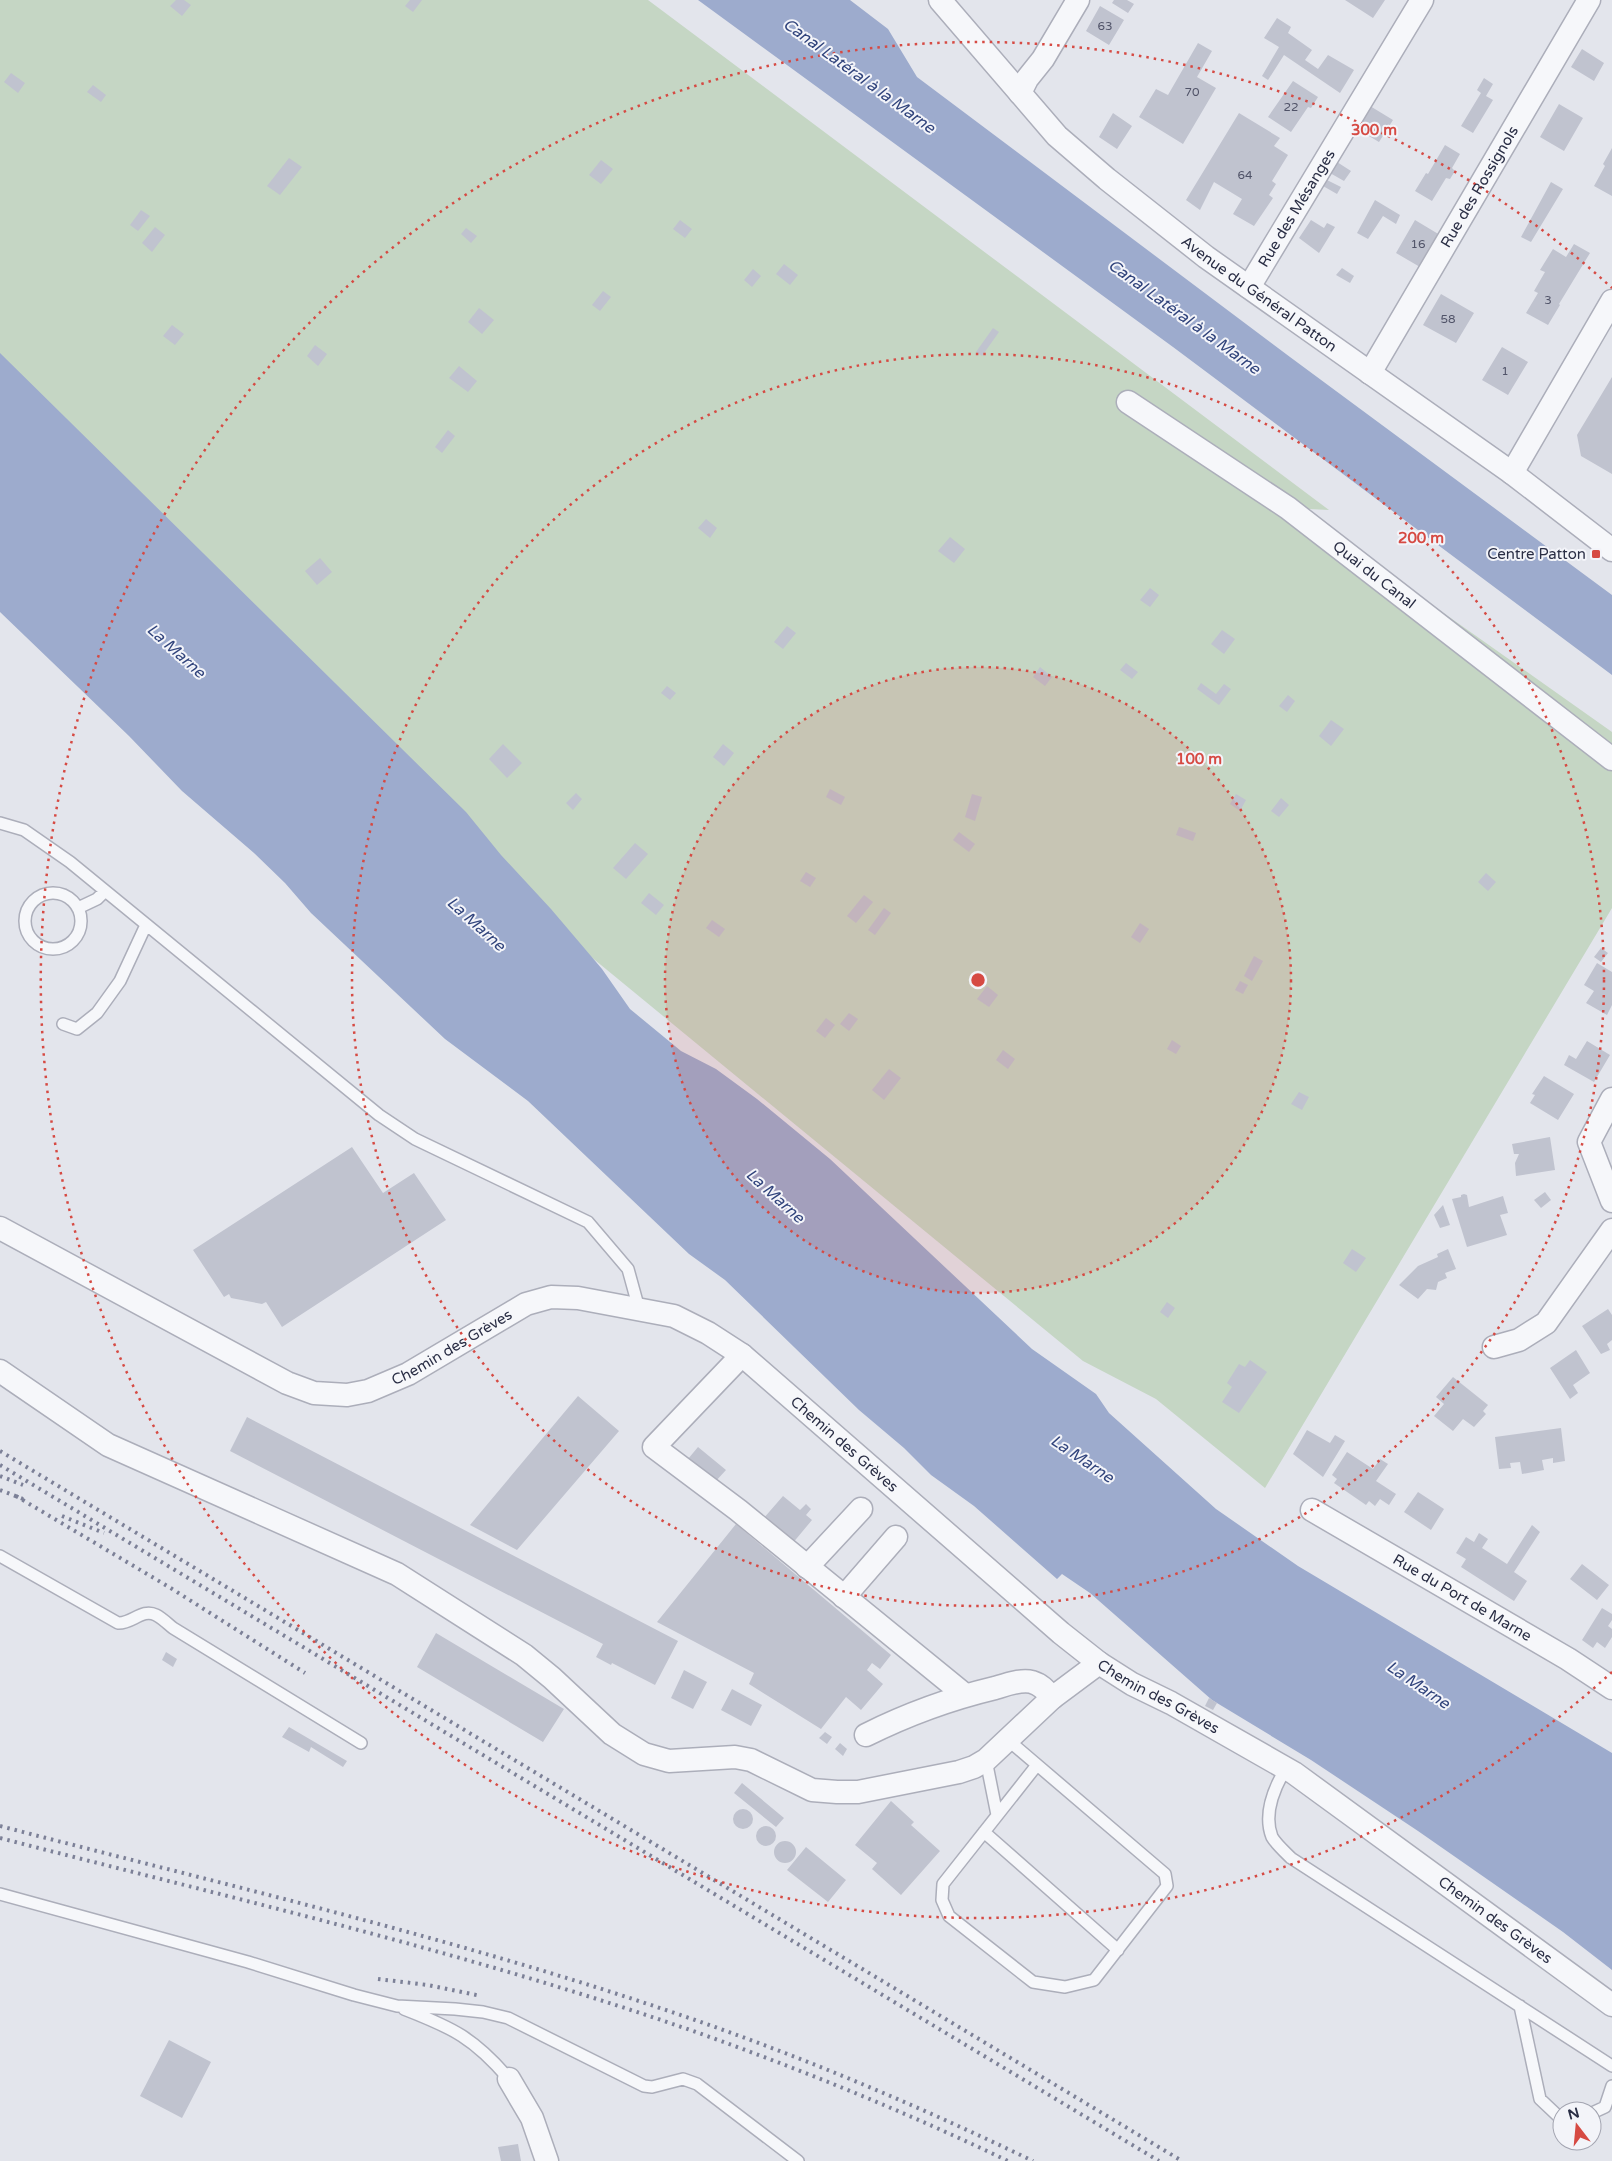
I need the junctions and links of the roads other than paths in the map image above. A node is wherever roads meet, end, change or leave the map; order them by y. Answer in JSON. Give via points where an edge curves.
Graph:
{"nodes":[{"id":1,"x":940,"y":0,"type":"edge"},
{"id":2,"x":1078,"y":0,"type":"edge"},
{"id":3,"x":1422,"y":0,"type":"edge"},
{"id":4,"x":1589,"y":0,"type":"edge"},
{"id":5,"x":1020,"y":93,"type":"junction"},
{"id":6,"x":1249,"y":286,"type":"junction"},
{"id":7,"x":1612,"y":301,"type":"edge"},
{"id":8,"x":1370,"y":373,"type":"junction"},
{"id":9,"x":1128,"y":402,"type":"dead end"},
{"id":10,"x":1512,"y":472,"type":"junction"},
{"id":11,"x":1612,"y":550,"type":"edge"},
{"id":12,"x":1612,"y":759,"type":"edge"},
{"id":13,"x":0,"y":823,"type":"edge"},
{"id":14,"x":105,"y":891,"type":"junction"},
{"id":15,"x":78,"y":908,"type":"junction"},
{"id":16,"x":146,"y":925,"type":"junction"},
{"id":17,"x":63,"y":1024,"type":"dead end"},
{"id":18,"x":1612,"y":1100,"type":"edge"},
{"id":19,"x":1612,"y":1201,"type":"edge"},
{"id":20,"x":0,"y":1228,"type":"edge"},
{"id":21,"x":1612,"y":1230,"type":"edge"},
{"id":22,"x":639,"y":1309,"type":"junction"},
{"id":23,"x":1494,"y":1347,"type":"dead end"},
{"id":24,"x":742,"y":1355,"type":"junction"},
{"id":25,"x":0,"y":1371,"type":"edge"},
{"id":26,"x":861,"y":1509,"type":"dead end"},
{"id":27,"x":1312,"y":1510,"type":"dead end"},
{"id":28,"x":896,"y":1537,"type":"dead end"},
{"id":29,"x":0,"y":1556,"type":"edge"},
{"id":30,"x":807,"y":1566,"type":"junction"},
{"id":31,"x":844,"y":1597,"type":"junction"},
{"id":32,"x":1099,"y":1663,"type":"junction"},
{"id":33,"x":1612,"y":1688,"type":"edge"},
{"id":34,"x":965,"y":1695,"type":"junction"},
{"id":35,"x":1052,"y":1698,"type":"junction"},
{"id":36,"x":866,"y":1735,"type":"dead end"},
{"id":37,"x":1008,"y":1740,"type":"junction"},
{"id":38,"x":361,"y":1744,"type":"dead end"},
{"id":39,"x":986,"y":1760,"type":"junction"},
{"id":40,"x":1037,"y":1765,"type":"junction"},
{"id":41,"x":1286,"y":1768,"type":"junction"},
{"id":42,"x":997,"y":1815,"type":"junction"},
{"id":43,"x":984,"y":1832,"type":"junction"},
{"id":44,"x":0,"y":1894,"type":"edge"},
{"id":45,"x":1118,"y":1950,"type":"junction"},
{"id":46,"x":1612,"y":2005,"type":"edge"},
{"id":47,"x":398,"y":2006,"type":"junction"},
{"id":48,"x":1520,"y":2006,"type":"junction"},
{"id":49,"x":1612,"y":2066,"type":"edge"},
{"id":50,"x":508,"y":2080,"type":"joint"},
{"id":51,"x":1612,"y":2086,"type":"edge"},
{"id":52,"x":1602,"y":2108,"type":"edge"},
{"id":53,"x":1552,"y":2110,"type":"edge"},
{"id":54,"x":547,"y":2161,"type":"edge"},
{"id":55,"x":798,"y":2161,"type":"edge"}],
"edges":[{"from":1,"to":5,"type":"street","name":"Avenue du Général Patton"},
{"from":2,"to":5,"type":"street"},
{"from":3,"to":6,"type":"street","name":"Rue des Mésanges"},
{"from":4,"to":8,"type":"street","name":"Rue des Rossignols"},
{"from":5,"to":6,"type":"street","name":"Avenue du Général Patton","via":[[1057,136],[1206,257]]},
{"from":6,"to":8,"type":"street","name":"Avenue du Général Patton"},
{"from":7,"to":10,"type":"street"},
{"from":8,"to":10,"type":"street","name":"Avenue du Général Patton"},
{"from":9,"to":12,"type":"street","name":"Quai du Canal","via":[[1288,508]]},
{"from":10,"to":11,"type":"street","name":"Avenue du Général Patton"},
{"from":13,"to":14,"type":"lane","via":[[24,830]]},
{"from":14,"to":15,"type":"lane","via":[[97,899]]},
{"from":14,"to":16,"type":"lane"},
{"from":15,"to":15,"type":"lane","via":[[69,896],[55,892],[37,897],[25,917],[29,936],[44,948],[63,948],[79,933],[82,916]]},
{"from":16,"to":17,"type":"lane","via":[[120,982],[97,1014],[77,1029]]},
{"from":16,"to":22,"type":"lane","via":[[393,1125],[415,1139],[588,1222],[628,1269]]},
{"from":18,"to":19,"type":"street","via":[[1589,1142]]},
{"from":20,"to":22,"type":"street","name":"Chemin des Grèves","via":[[287,1383],[314,1393],[347,1395],[368,1391],[408,1374],[526,1304],[551,1297],[578,1298]]},
{"from":21,"to":23,"type":"street","via":[[1546,1323],[1518,1340]]},
{"from":22,"to":24,"type":"street","name":"Chemin des Grèves","via":[[674,1316],[708,1332]]},
{"from":24,"to":30,"type":"street","via":[[654,1447]]},
{"from":24,"to":32,"type":"street","name":"Chemin des Grèves"},
{"from":25,"to":39,"type":"street","via":[[108,1445],[397,1574],[524,1655],[612,1734],[644,1754],[669,1761],[736,1757],[751,1760],[812,1790],[837,1792],[858,1792],[938,1777],[974,1767]]},
{"from":26,"to":30,"type":"street"},
{"from":27,"to":33,"type":"street","name":"Rue du Port de Marne"},
{"from":28,"to":31,"type":"street"},
{"from":29,"to":38,"type":"lane","via":[[118,1623],[127,1623],[143,1614],[156,1615]]},
{"from":30,"to":31,"type":"street"},
{"from":31,"to":34,"type":"street"},
{"from":32,"to":35,"type":"street"},
{"from":32,"to":41,"type":"street","name":"Chemin des Grèves"},
{"from":34,"to":35,"type":"street","via":[[1030,1681],[1043,1687]]},
{"from":34,"to":36,"type":"street","via":[[903,1717]]},
{"from":35,"to":37,"type":"street"},
{"from":37,"to":39,"type":"street"},
{"from":37,"to":40,"type":"lane"},
{"from":39,"to":42,"type":"lane"},
{"from":40,"to":42,"type":"lane"},
{"from":40,"to":45,"type":"lane","via":[[1165,1874],[1167,1886]]},
{"from":41,"to":46,"type":"street","name":"Chemin des Grèves"},
{"from":41,"to":48,"type":"lane","via":[[1277,1782],[1270,1804],[1270,1822],[1273,1838],[1291,1858]]},
{"from":42,"to":43,"type":"lane"},
{"from":43,"to":45,"type":"lane"},
{"from":43,"to":45,"type":"lane","via":[[943,1884],[942,1900],[948,1916],[1033,1982],[1064,1987],[1094,1980]]},
{"from":44,"to":47,"type":"lane"},
{"from":47,"to":50,"type":"lane","via":[[453,2029],[490,2057]]},
{"from":47,"to":55,"type":"lane","via":[[455,2009],[500,2016],[644,2086],[683,2079],[697,2084]]},
{"from":48,"to":49,"type":"lane"},
{"from":48,"to":53,"type":"lane","via":[[1540,2099]]},
{"from":50,"to":54,"type":"street","via":[[532,2118]]},
{"from":51,"to":52,"type":"lane"}]}
